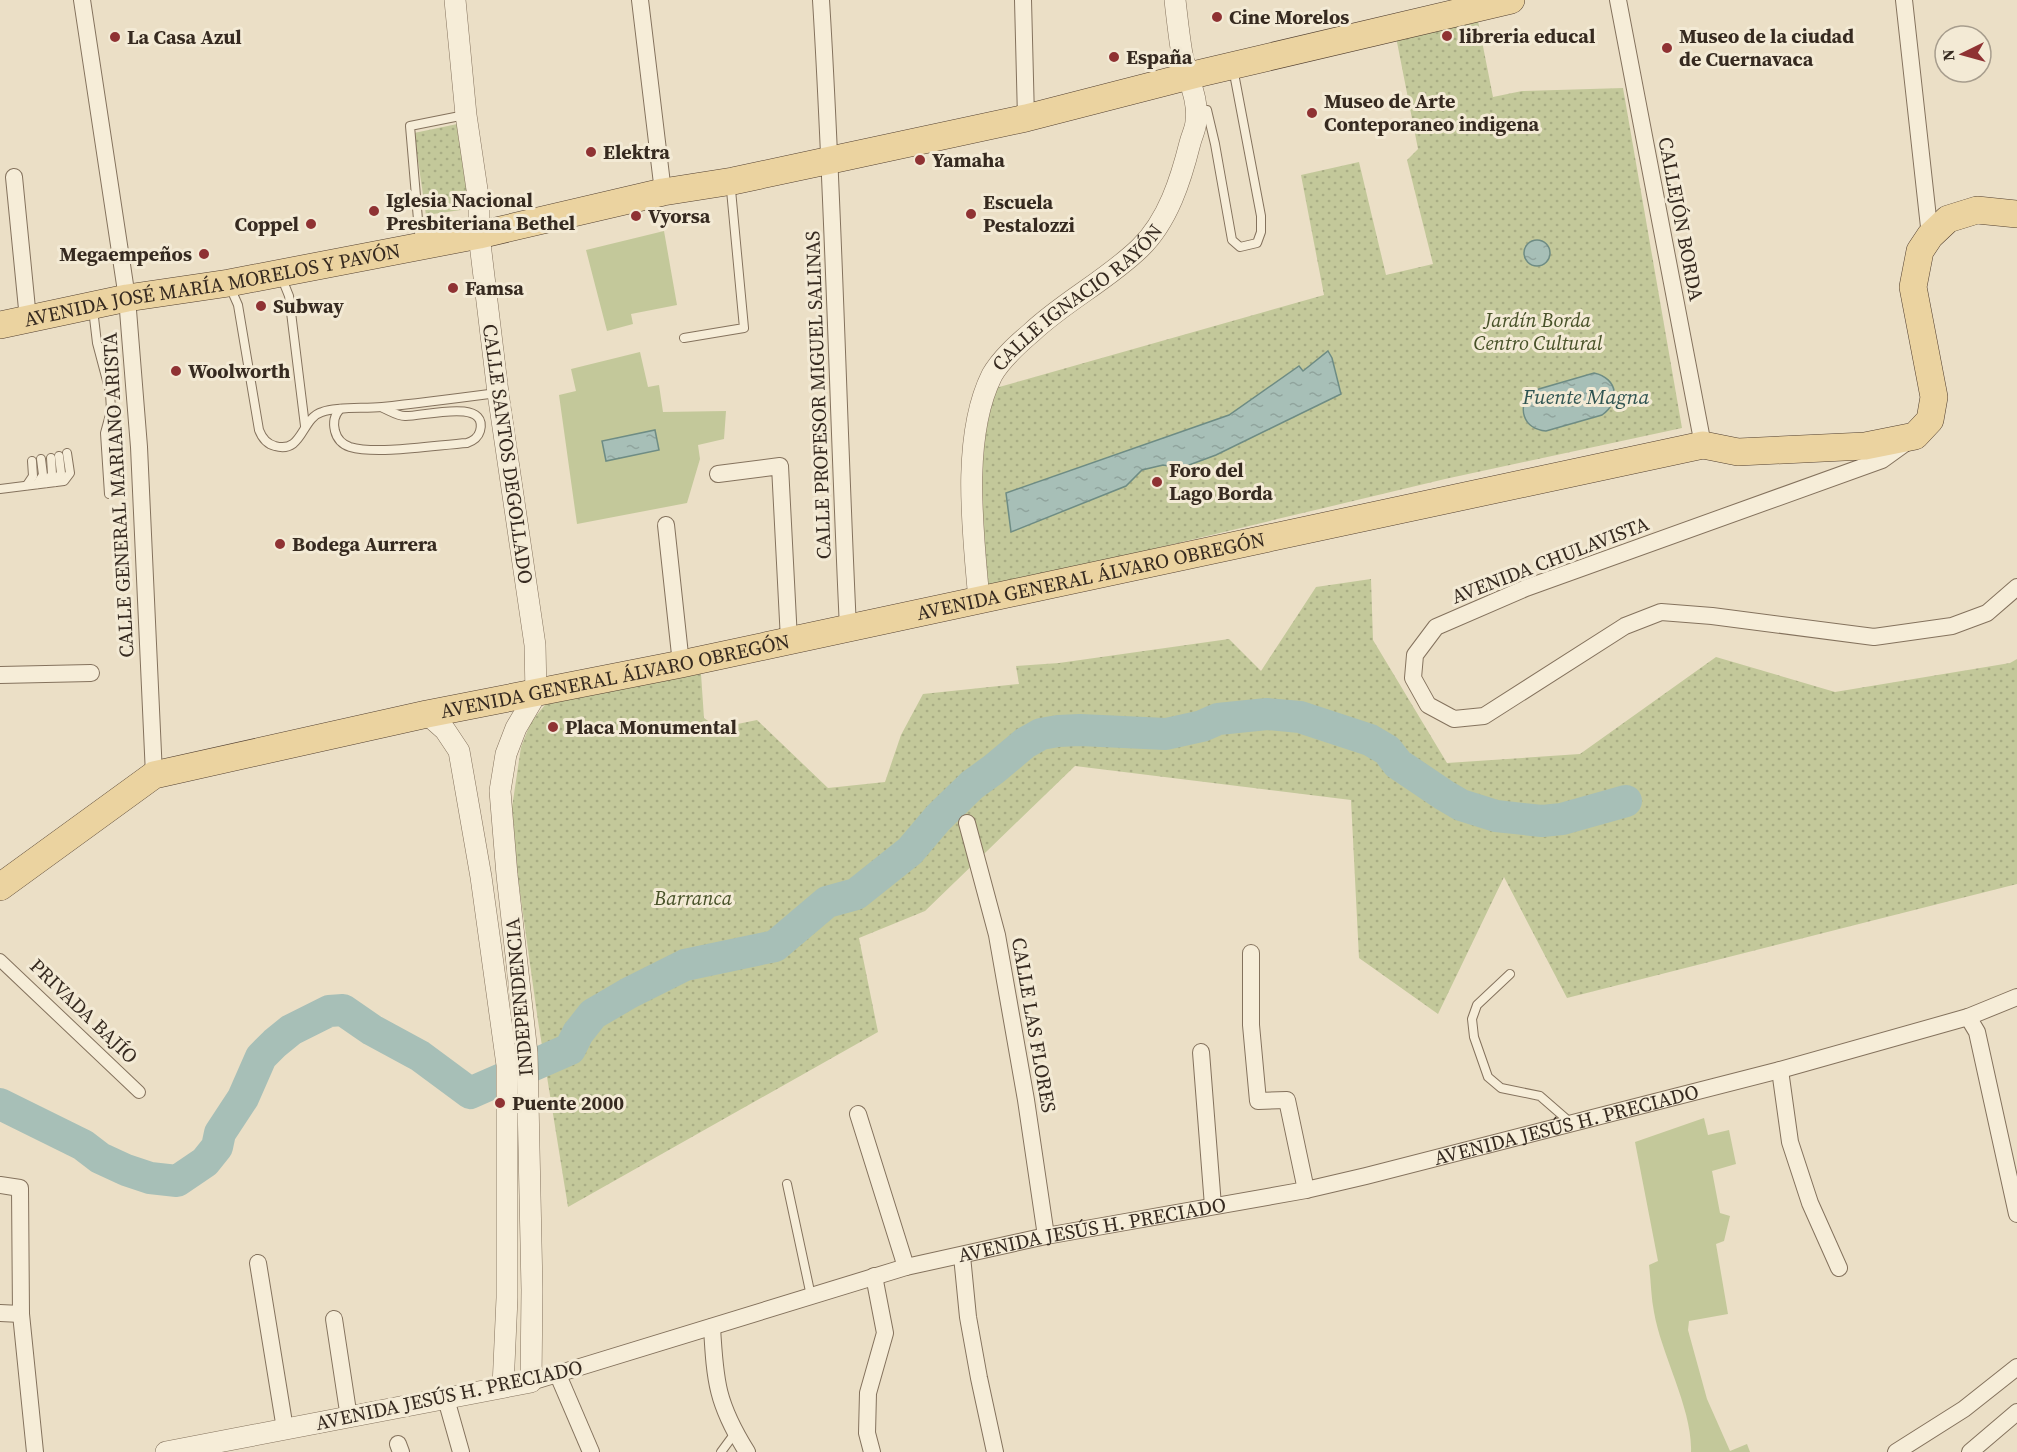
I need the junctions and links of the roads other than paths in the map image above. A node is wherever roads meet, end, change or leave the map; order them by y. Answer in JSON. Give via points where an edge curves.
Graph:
{"nodes":[{"id":1,"x":82,"y":0,"type":"edge"},
{"id":2,"x":455,"y":0,"type":"edge"},
{"id":3,"x":640,"y":0,"type":"edge"},
{"id":4,"x":821,"y":0,"type":"edge"},
{"id":5,"x":1023,"y":0,"type":"edge"},
{"id":6,"x":1175,"y":0,"type":"edge"},
{"id":7,"x":1511,"y":0,"type":"edge"},
{"id":8,"x":1618,"y":0,"type":"edge"},
{"id":9,"x":1904,"y":0,"type":"edge"},
{"id":10,"x":1453,"y":7,"type":"edge"},
{"id":11,"x":1232,"y":66,"type":"junction"},
{"id":12,"x":1197,"y":77,"type":"junction"},
{"id":13,"x":1203,"y":107,"type":"junction"},
{"id":14,"x":466,"y":115,"type":"junction"},
{"id":15,"x":1026,"y":118,"type":"junction"},
{"id":16,"x":831,"y":160,"type":"junction"},
{"id":17,"x":14,"y":177,"type":"dead end"},
{"id":18,"x":733,"y":181,"type":"junction"},
{"id":19,"x":663,"y":192,"type":"junction"},
{"id":20,"x":2017,"y":214,"type":"edge"},
{"id":21,"x":479,"y":236,"type":"junction"},
{"id":22,"x":1930,"y":236,"type":"junction"},
{"id":23,"x":420,"y":246,"type":"junction"},
{"id":24,"x":280,"y":273,"type":"junction"},
{"id":25,"x":229,"y":283,"type":"junction"},
{"id":26,"x":127,"y":298,"type":"junction"},
{"id":27,"x":92,"y":306,"type":"junction"},
{"id":28,"x":28,"y":319,"type":"junction"},
{"id":29,"x":0,"y":325,"type":"edge"},
{"id":30,"x":684,"y":338,"type":"dead end"},
{"id":31,"x":498,"y":393,"type":"junction"},
{"id":32,"x":381,"y":407,"type":"junction"},
{"id":33,"x":340,"y":409,"type":"junction"},
{"id":34,"x":305,"y":426,"type":"junction"},
{"id":35,"x":1915,"y":436,"type":"junction"},
{"id":36,"x":1703,"y":445,"type":"junction"},
{"id":37,"x":32,"y":461,"type":"dead end"},
{"id":38,"x":718,"y":474,"type":"dead end"},
{"id":39,"x":46,"y":483,"type":"junction"},
{"id":40,"x":27,"y":485,"type":"junction"},
{"id":41,"x":0,"y":489,"type":"edge"},
{"id":42,"x":109,"y":494,"type":"dead end"},
{"id":43,"x":666,"y":525,"type":"dead end"},
{"id":44,"x":2017,"y":587,"type":"edge"},
{"id":45,"x":979,"y":600,"type":"junction"},
{"id":46,"x":849,"y":628,"type":"junction"},
{"id":47,"x":789,"y":640,"type":"junction"},
{"id":48,"x":681,"y":664,"type":"junction"},
{"id":49,"x":91,"y":673,"type":"dead end"},
{"id":50,"x":0,"y":675,"type":"edge"},
{"id":51,"x":537,"y":694,"type":"junction"},
{"id":52,"x":427,"y":714,"type":"junction"},
{"id":53,"x":154,"y":775,"type":"junction"},
{"id":54,"x":967,"y":823,"type":"dead end"},
{"id":55,"x":0,"y":887,"type":"edge"},
{"id":56,"x":1251,"y":953,"type":"dead end"},
{"id":57,"x":0,"y":960,"type":"edge"},
{"id":58,"x":1510,"y":974,"type":"dead end"},
{"id":59,"x":2017,"y":997,"type":"edge"},
{"id":60,"x":1968,"y":1017,"type":"junction"},
{"id":61,"x":1201,"y":1052,"type":"dead end"},
{"id":62,"x":1780,"y":1070,"type":"junction"},
{"id":63,"x":139,"y":1092,"type":"dead end"},
{"id":64,"x":858,"y":1114,"type":"dead end"},
{"id":65,"x":1571,"y":1124,"type":"junction"},
{"id":66,"x":787,"y":1184,"type":"dead end"},
{"id":67,"x":0,"y":1185,"type":"edge"},
{"id":68,"x":1306,"y":1190,"type":"junction"},
{"id":69,"x":1213,"y":1206,"type":"junction"},
{"id":70,"x":2017,"y":1214,"type":"edge"},
{"id":71,"x":1046,"y":1236,"type":"junction"},
{"id":72,"x":962,"y":1256,"type":"junction"},
{"id":73,"x":258,"y":1263,"type":"dead end"},
{"id":74,"x":906,"y":1267,"type":"junction"},
{"id":75,"x":1839,"y":1268,"type":"dead end"},
{"id":76,"x":874,"y":1276,"type":"junction"},
{"id":77,"x":811,"y":1296,"type":"junction"},
{"id":78,"x":0,"y":1313,"type":"edge"},
{"id":79,"x":21,"y":1314,"type":"junction"},
{"id":80,"x":334,"y":1318,"type":"dead end"},
{"id":81,"x":712,"y":1327,"type":"junction"},
{"id":82,"x":2017,"y":1367,"type":"edge"},
{"id":83,"x":558,"y":1375,"type":"junction"},
{"id":84,"x":531,"y":1382,"type":"junction"},
{"id":85,"x":503,"y":1388,"type":"junction"},
{"id":86,"x":446,"y":1399,"type":"junction"},
{"id":87,"x":2017,"y":1412,"type":"edge"},
{"id":88,"x":349,"y":1418,"type":"junction"},
{"id":89,"x":285,"y":1429,"type":"junction"},
{"id":90,"x":735,"y":1433,"type":"junction"},
{"id":91,"x":35,"y":1452,"type":"edge"},
{"id":92,"x":166,"y":1452,"type":"edge"},
{"id":93,"x":462,"y":1452,"type":"edge"},
{"id":94,"x":591,"y":1452,"type":"edge"},
{"id":95,"x":721,"y":1452,"type":"edge"},
{"id":96,"x":747,"y":1452,"type":"edge"},
{"id":97,"x":872,"y":1452,"type":"edge"},
{"id":98,"x":995,"y":1452,"type":"edge"},
{"id":99,"x":1896,"y":1452,"type":"edge"},
{"id":100,"x":1970,"y":1452,"type":"edge"}],
"edges":[{"from":1,"to":26,"type":"street","name":"CALLE GENERAL MARIANO ARISTA"},
{"from":2,"to":14,"type":"street","name":"CALLE SANTOS DEGOLLADO"},
{"from":3,"to":19,"type":"street"},
{"from":4,"to":16,"type":"street","name":"CALLE PROFESOR MIGUEL SALINAS"},
{"from":5,"to":15,"type":"street"},
{"from":6,"to":12,"type":"street","name":"CALLE IGNACIO RAYÓN","via":[[1182,56]]},
{"from":7,"to":10,"type":"main road","name":"AVENIDA JOSÉ MARÍA MORELOS Y PAVÓN"},
{"from":8,"to":36,"type":"street","name":"CALLEJÓN BORDA"},
{"from":9,"to":22,"type":"street"},
{"from":10,"to":11,"type":"main road","name":"AVENIDA JOSÉ MARÍA MORELOS Y PAVÓN"},
{"from":11,"to":12,"type":"main road","name":"AVENIDA JOSÉ MARÍA MORELOS Y PAVÓN"},
{"from":11,"to":13,"type":"lane","via":[[1261,216],[1257,243],[1240,247],[1232,240],[1215,144]]},
{"from":12,"to":13,"type":"street","name":"CALLE IGNACIO RAYÓN","via":[[1193,88]]},
{"from":12,"to":15,"type":"main road","name":"AVENIDA JOSÉ MARÍA MORELOS Y PAVÓN"},
{"from":13,"to":45,"type":"street","name":"CALLE IGNACIO RAYÓN","via":[[1161,222],[1141,248],[1048,316],[993,374],[978,412],[972,469]]},
{"from":14,"to":21,"type":"street","name":"CALLE SANTOS DEGOLLADO","via":[[479,203]]},
{"from":14,"to":23,"type":"lane","via":[[410,126]]},
{"from":15,"to":16,"type":"main road","name":"AVENIDA JOSÉ MARÍA MORELOS Y PAVÓN"},
{"from":16,"to":18,"type":"main road","name":"AVENIDA JOSÉ MARÍA MORELOS Y PAVÓN"},
{"from":16,"to":46,"type":"street","name":"CALLE PROFESOR MIGUEL SALINAS"},
{"from":17,"to":28,"type":"street"},
{"from":18,"to":19,"type":"main road","name":"AVENIDA JOSÉ MARÍA MORELOS Y PAVÓN"},
{"from":18,"to":30,"type":"lane","via":[[744,327]]},
{"from":19,"to":21,"type":"main road","name":"AVENIDA JOSÉ MARÍA MORELOS Y PAVÓN"},
{"from":20,"to":22,"type":"main road","via":[[1977,210],[1948,219]]},
{"from":21,"to":23,"type":"main road","name":"AVENIDA JOSÉ MARÍA MORELOS Y PAVÓN"},
{"from":21,"to":31,"type":"street","name":"CALLE SANTOS DEGOLLADO"},
{"from":22,"to":35,"type":"main road","via":[[1920,251],[1913,287],[1934,398],[1930,420]]},
{"from":23,"to":24,"type":"main road","name":"AVENIDA JOSÉ MARÍA MORELOS Y PAVÓN"},
{"from":24,"to":25,"type":"main road","name":"AVENIDA JOSÉ MARÍA MORELOS Y PAVÓN"},
{"from":24,"to":34,"type":"lane","via":[[289,296]]},
{"from":25,"to":26,"type":"main road","name":"AVENIDA JOSÉ MARÍA MORELOS Y PAVÓN"},
{"from":25,"to":34,"type":"lane","via":[[238,305],[262,436],[273,446],[285,447],[300,439]]},
{"from":26,"to":27,"type":"main road","name":"AVENIDA JOSÉ MARÍA MORELOS Y PAVÓN"},
{"from":26,"to":53,"type":"street","name":"CALLE GENERAL MARIANO ARISTA","via":[[142,447]]},
{"from":27,"to":28,"type":"main road","name":"AVENIDA JOSÉ MARÍA MORELOS Y PAVÓN"},
{"from":27,"to":42,"type":"lane","via":[[110,392],[105,441]]},
{"from":28,"to":29,"type":"main road","name":"AVENIDA JOSÉ MARÍA MORELOS Y PAVÓN"},
{"from":31,"to":32,"type":"lane"},
{"from":31,"to":51,"type":"street","name":"CALLE SANTOS DEGOLLADO","via":[[535,645]]},
{"from":32,"to":33,"type":"lane"},
{"from":32,"to":33,"type":"lane","via":[[404,416],[467,410],[477,417],[479,432],[467,443],[368,450],[350,447],[336,438],[335,414]]},
{"from":33,"to":34,"type":"lane","via":[[322,412]]},
{"from":35,"to":36,"type":"main road","name":"AVENIDA GENERAL ÁLVARO OBREGÓN","via":[[1865,446],[1738,452]]},
{"from":35,"to":44,"type":"street","name":"AVENIDA CHULAVISTA","via":[[1882,460],[1526,588],[1436,627],[1415,655],[1413,678],[1428,705],[1454,719],[1484,716],[1625,626],[1661,612],[1874,637],[1952,626],[1986,613]]},
{"from":36,"to":45,"type":"main road","name":"AVENIDA GENERAL ÁLVARO OBREGÓN"},
{"from":37,"to":40,"type":"lane","via":[[33,476]]},
{"from":38,"to":47,"type":"street","via":[[780,466]]},
{"from":39,"to":39,"type":"lane","via":[[64,481],[70,473],[54,456],[52,474]]},
{"from":39,"to":40,"type":"lane"},
{"from":40,"to":41,"type":"lane"},
{"from":43,"to":48,"type":"street"},
{"from":45,"to":46,"type":"main road","name":"AVENIDA GENERAL ÁLVARO OBREGÓN"},
{"from":46,"to":47,"type":"main road","name":"AVENIDA GENERAL ÁLVARO OBREGÓN"},
{"from":47,"to":48,"type":"main road","name":"AVENIDA GENERAL ÁLVARO OBREGÓN"},
{"from":48,"to":51,"type":"main road","name":"AVENIDA GENERAL ÁLVARO OBREGÓN"},
{"from":49,"to":50,"type":"street"},
{"from":51,"to":52,"type":"main road","name":"AVENIDA GENERAL ÁLVARO OBREGÓN"},
{"from":51,"to":84,"type":"street","name":"INDEPENDENCIA","via":[[516,728],[506,754],[500,790],[527,1053]]},
{"from":52,"to":53,"type":"main road","name":"AVENIDA GENERAL ÁLVARO OBREGÓN"},
{"from":52,"to":85,"type":"street","name":"INDEPENDENCIA","via":[[445,730],[459,751],[507,1065]]},
{"from":53,"to":55,"type":"main road","name":"AVENIDA GENERAL ÁLVARO OBREGÓN"},
{"from":54,"to":71,"type":"street","name":"CALLE LAS FLORES","via":[[997,935]]},
{"from":56,"to":68,"type":"street","via":[[1251,1025],[1258,1101],[1287,1100]]},
{"from":57,"to":63,"type":"street","name":"PRIVADA BAJÍO"},
{"from":58,"to":65,"type":"lane","via":[[1477,1005],[1472,1019],[1488,1077],[1501,1088],[1540,1096]]},
{"from":59,"to":60,"type":"street","name":"AVENIDA JESÚS H. PRECIADO"},
{"from":60,"to":62,"type":"street","name":"AVENIDA JESÚS H. PRECIADO"},
{"from":60,"to":70,"type":"street","via":[[1977,1032]]},
{"from":61,"to":69,"type":"street"},
{"from":62,"to":65,"type":"street","name":"AVENIDA JESÚS H. PRECIADO"},
{"from":62,"to":75,"type":"street","via":[[1791,1142],[1810,1203]]},
{"from":64,"to":74,"type":"street"},
{"from":65,"to":68,"type":"street","name":"AVENIDA JESÚS H. PRECIADO"},
{"from":66,"to":77,"type":"lane"},
{"from":67,"to":79,"type":"street","via":[[20,1188]]},
{"from":68,"to":69,"type":"street","name":"AVENIDA JESÚS H. PRECIADO"},
{"from":69,"to":71,"type":"street","name":"AVENIDA JESÚS H. PRECIADO"},
{"from":71,"to":72,"type":"street","name":"AVENIDA JESÚS H. PRECIADO"},
{"from":72,"to":74,"type":"street","name":"AVENIDA JESÚS H. PRECIADO"},
{"from":72,"to":98,"type":"street","via":[[968,1317]]},
{"from":73,"to":89,"type":"street"},
{"from":74,"to":76,"type":"street","name":"AVENIDA JESÚS H. PRECIADO"},
{"from":76,"to":77,"type":"street","name":"AVENIDA JESÚS H. PRECIADO"},
{"from":76,"to":97,"type":"street","via":[[885,1333],[868,1393],[867,1433]]},
{"from":77,"to":81,"type":"street","name":"AVENIDA JESÚS H. PRECIADO"},
{"from":78,"to":79,"type":"street"},
{"from":79,"to":91,"type":"street"},
{"from":80,"to":88,"type":"street"},
{"from":81,"to":83,"type":"street","name":"AVENIDA JESÚS H. PRECIADO"},
{"from":81,"to":90,"type":"street","via":[[715,1380]]},
{"from":82,"to":99,"type":"street","via":[[1964,1409]]},
{"from":83,"to":84,"type":"street","name":"AVENIDA JESÚS H. PRECIADO"},
{"from":83,"to":94,"type":"street"},
{"from":84,"to":85,"type":"street","name":"AVENIDA JESÚS H. PRECIADO"},
{"from":85,"to":86,"type":"street","name":"AVENIDA JESÚS H. PRECIADO"},
{"from":86,"to":88,"type":"street","name":"AVENIDA JESÚS H. PRECIADO"},
{"from":86,"to":93,"type":"street"},
{"from":87,"to":100,"type":"street"},
{"from":88,"to":89,"type":"street","name":"AVENIDA JESÚS H. PRECIADO"},
{"from":89,"to":92,"type":"street","name":"AVENIDA JESÚS H. PRECIADO"},
{"from":90,"to":95,"type":"lane"},
{"from":90,"to":96,"type":"street"}]}
